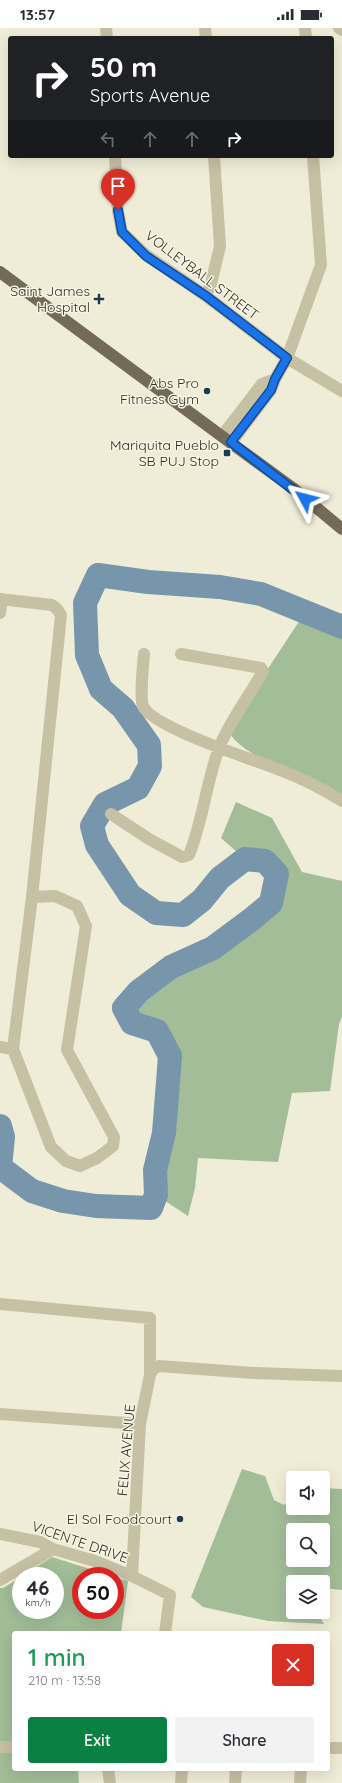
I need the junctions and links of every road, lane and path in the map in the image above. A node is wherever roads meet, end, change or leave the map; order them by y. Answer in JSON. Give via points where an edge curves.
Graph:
{"nodes":[{"id":1,"x":339,"y":28,"type":"edge"},
{"id":2,"x":342,"y":30,"type":"edge"},
{"id":3,"x":115,"y":158,"type":"edge"},
{"id":4,"x":214,"y":158,"type":"edge"},
{"id":5,"x":313,"y":158,"type":"edge"},
{"id":6,"x":0,"y":272,"type":"edge"},
{"id":7,"x":206,"y":296,"type":"junction"},
{"id":8,"x":287,"y":358,"type":"junction"},
{"id":9,"x":342,"y":392,"type":"edge"},
{"id":10,"x":227,"y":439,"type":"junction"},
{"id":11,"x":342,"y":529,"type":"edge"},
{"id":12,"x":1,"y":599,"type":"edge"},
{"id":13,"x":0,"y":613,"type":"edge"},
{"id":14,"x":144,"y":654,"type":"dead end"},
{"id":15,"x":181,"y":654,"type":"dead end"},
{"id":16,"x":219,"y":749,"type":"junction"},
{"id":17,"x":342,"y":801,"type":"edge"},
{"id":18,"x":111,"y":814,"type":"dead end"},
{"id":19,"x":32,"y":897,"type":"junction"},
{"id":20,"x":0,"y":1047,"type":"edge"},
{"id":21,"x":13,"y":1049,"type":"junction"},
{"id":22,"x":0,"y":1304,"type":"edge"},
{"id":23,"x":150,"y":1375,"type":"junction"},
{"id":24,"x":342,"y":1376,"type":"edge"},
{"id":25,"x":0,"y":1414,"type":"edge"},
{"id":26,"x":140,"y":1424,"type":"junction"},
{"id":27,"x":0,"y":1534,"type":"edge"},
{"id":28,"x":53,"y":1549,"type":"junction"},
{"id":29,"x":132,"y":1576,"type":"junction"},
{"id":30,"x":0,"y":1580,"type":"edge"},
{"id":31,"x":164,"y":1631,"type":"edge"},
{"id":32,"x":0,"y":1747,"type":"edge"},
{"id":33,"x":12,"y":1747,"type":"edge"},
{"id":34,"x":330,"y":1748,"type":"edge"},
{"id":35,"x":342,"y":1748,"type":"edge"},
{"id":36,"x":108,"y":1771,"type":"edge"},
{"id":37,"x":182,"y":1771,"type":"edge"},
{"id":38,"x":236,"y":1771,"type":"edge"},
{"id":39,"x":301,"y":1771,"type":"edge"},
{"id":40,"x":110,"y":1783,"type":"edge"},
{"id":41,"x":181,"y":1783,"type":"edge"},
{"id":42,"x":235,"y":1783,"type":"edge"},
{"id":43,"x":300,"y":1783,"type":"edge"}],
"edges":[{"from":1,"to":2,"type":"street"},
{"from":3,"to":7,"type":"street","name":"VOLLEYBALL STREET","via":[[122,232],[146,256]]},
{"from":4,"to":7,"type":"street","via":[[220,246]]},
{"from":5,"to":8,"type":"street","via":[[321,264]]},
{"from":6,"to":10,"type":"main road"},
{"from":7,"to":8,"type":"street","name":"VOLLEYBALL STREET"},
{"from":8,"to":9,"type":"street","name":"VOLLEYBALL STREET"},
{"from":8,"to":10,"type":"street","via":[[271,390]]},
{"from":10,"to":11,"type":"main road"},
{"from":12,"to":13,"type":"street"},
{"from":12,"to":19,"type":"street","via":[[52,606],[61,615]]},
{"from":14,"to":16,"type":"street","via":[[142,705],[148,713],[173,728]]},
{"from":15,"to":16,"type":"street","via":[[262,670]]},
{"from":16,"to":17,"type":"street","via":[[280,770]]},
{"from":16,"to":18,"type":"street","via":[[189,855],[182,857]]},
{"from":19,"to":21,"type":"street"},
{"from":19,"to":21,"type":"street","via":[[55,896],[77,906],[86,926],[67,1050],[114,1137],[113,1146],[80,1166],[66,1162],[51,1147]]},
{"from":20,"to":21,"type":"street"},
{"from":22,"to":23,"type":"street","name":"FELIX AVENUE","via":[[150,1318]]},
{"from":23,"to":24,"type":"street","via":[[153,1369],[159,1366]]},
{"from":23,"to":26,"type":"street","name":"FELIX AVENUE"},
{"from":25,"to":26,"type":"street"},
{"from":26,"to":29,"type":"street","name":"FELIX AVENUE"},
{"from":27,"to":28,"type":"street","name":"VICENTE DRIVE","via":[[40,1542]]},
{"from":28,"to":29,"type":"street","name":"VICENTE DRIVE","via":[[95,1561]]},
{"from":28,"to":30,"type":"street"},
{"from":29,"to":31,"type":"street","name":"VICENTE DRIVE","via":[[170,1595]]},
{"from":32,"to":33,"type":"street"},
{"from":34,"to":35,"type":"street"},
{"from":36,"to":40,"type":"street"},
{"from":37,"to":41,"type":"street"},
{"from":38,"to":42,"type":"street"},
{"from":39,"to":43,"type":"street"}]}
